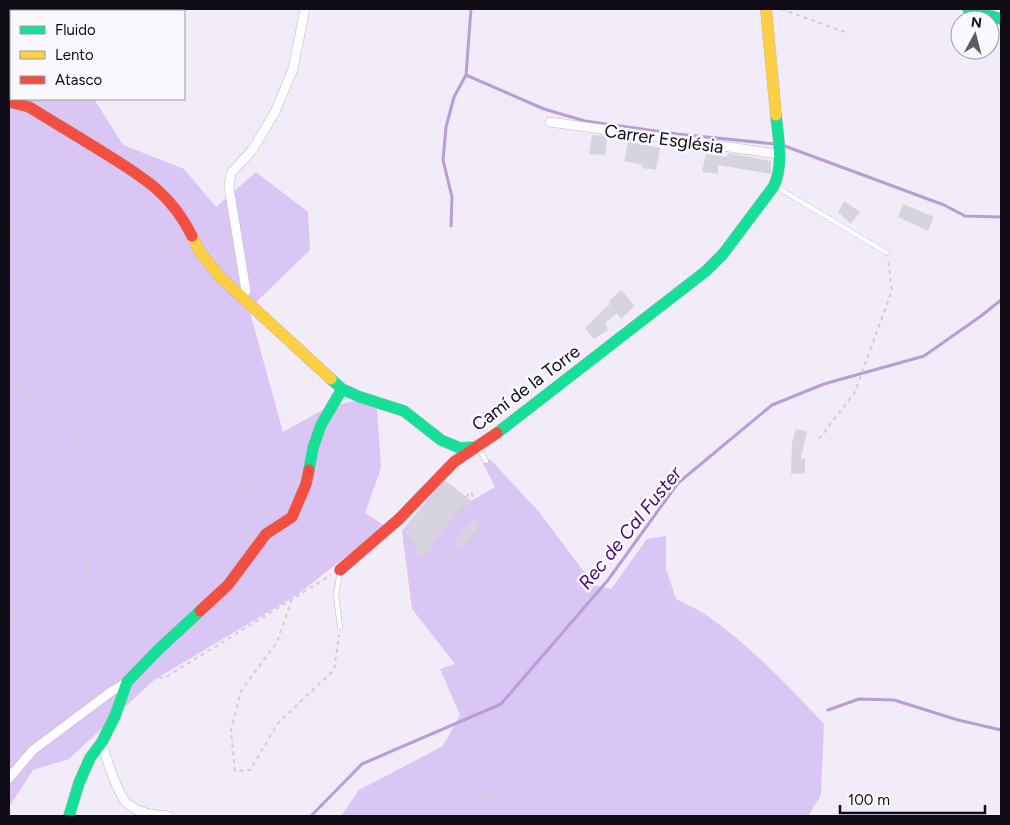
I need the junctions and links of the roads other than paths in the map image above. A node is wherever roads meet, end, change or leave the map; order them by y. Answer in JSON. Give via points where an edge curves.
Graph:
{"nodes":[{"id":1,"x":305,"y":9,"type":"edge"},
{"id":2,"x":766,"y":9,"type":"edge"},
{"id":3,"x":968,"y":9,"type":"edge"},
{"id":4,"x":1001,"y":19,"type":"edge"},
{"id":5,"x":9,"y":102,"type":"edge"},
{"id":6,"x":550,"y":122,"type":"dead end"},
{"id":7,"x":778,"y":154,"type":"junction"},
{"id":8,"x":774,"y":186,"type":"junction"},
{"id":9,"x":887,"y":253,"type":"road end"},
{"id":10,"x":241,"y":296,"type":"junction"},
{"id":11,"x":342,"y":389,"type":"junction"},
{"id":12,"x":478,"y":446,"type":"junction"},
{"id":13,"x":486,"y":461,"type":"road end"},
{"id":14,"x":340,"y":570,"type":"joint"},
{"id":15,"x":340,"y":627,"type":"road end"},
{"id":16,"x":127,"y":682,"type":"junction"},
{"id":17,"x":102,"y":742,"type":"junction"},
{"id":18,"x":9,"y":778,"type":"edge"},
{"id":19,"x":70,"y":816,"type":"edge"},
{"id":20,"x":169,"y":816,"type":"edge"}],
"edges":[{"from":1,"to":10,"type":"street","via":[[293,69],[275,112],[253,149],[231,173],[229,187],[246,292]]},
{"from":2,"to":7,"type":"street","name":"Camí de la Torre"},
{"from":3,"to":4,"type":"street"},
{"from":5,"to":10,"type":"street","via":[[29,107],[143,178],[166,197],[183,217],[200,252]]},
{"from":6,"to":7,"type":"street","name":"Carrer Església"},
{"from":7,"to":8,"type":"street","name":"Camí de la Torre","via":[[778,177]]},
{"from":8,"to":9,"type":"lane"},
{"from":8,"to":12,"type":"street","name":"Camí de la Torre","via":[[723,254],[706,271]]},
{"from":10,"to":11,"type":"street"},
{"from":11,"to":12,"type":"street","via":[[404,411],[441,440],[460,448]]},
{"from":11,"to":16,"type":"street","via":[[321,425],[306,484],[292,516],[266,534],[228,585]]},
{"from":12,"to":13,"type":"lane"},
{"from":12,"to":14,"type":"street","name":"Camí de la Torre","via":[[454,462],[399,519]]},
{"from":14,"to":15,"type":"lane","via":[[336,595]]},
{"from":16,"to":17,"type":"street"},
{"from":16,"to":18,"type":"street","via":[[33,750]]},
{"from":17,"to":19,"type":"street","via":[[90,758],[79,783]]},
{"from":17,"to":20,"type":"street","via":[[128,804],[148,814]]}]}
